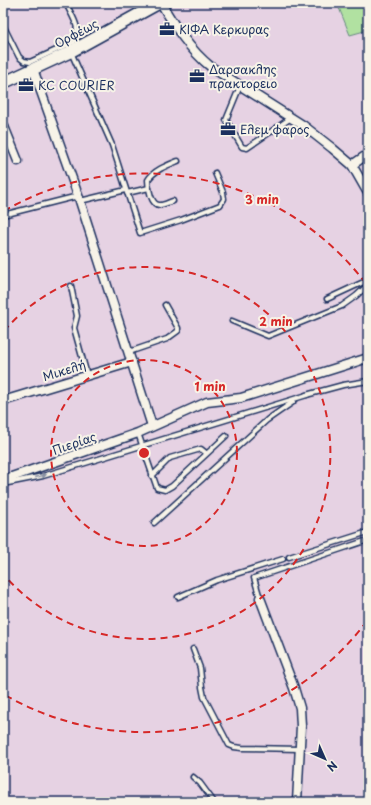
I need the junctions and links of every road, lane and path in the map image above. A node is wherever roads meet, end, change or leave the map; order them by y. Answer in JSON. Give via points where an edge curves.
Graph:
{"nodes":[{"id":1,"x":66,"y":3,"type":"edge"},
{"id":2,"x":160,"y":3,"type":"edge"},
{"id":3,"x":3,"y":25,"type":"edge"},
{"id":4,"x":70,"y":52,"type":"junction"},
{"id":5,"x":33,"y":68,"type":"junction"},
{"id":6,"x":3,"y":83,"type":"edge"},
{"id":7,"x":240,"y":85,"type":"junction"},
{"id":8,"x":291,"y":118,"type":"junction"},
{"id":9,"x":3,"y":124,"type":"edge"},
{"id":10,"x":368,"y":154,"type":"edge"},
{"id":11,"x":18,"y":161,"type":"dead end"},
{"id":12,"x":178,"y":161,"type":"dead end"},
{"id":13,"x":352,"y":165,"type":"junction"},
{"id":14,"x":215,"y":173,"type":"dead end"},
{"id":15,"x":149,"y":188,"type":"junction"},
{"id":16,"x":126,"y":192,"type":"junction"},
{"id":17,"x":368,"y":193,"type":"edge"},
{"id":18,"x":79,"y":199,"type":"junction"},
{"id":19,"x":172,"y":201,"type":"dead end"},
{"id":20,"x":3,"y":215,"type":"edge"},
{"id":21,"x":368,"y":280,"type":"edge"},
{"id":22,"x":368,"y":285,"type":"edge"},
{"id":23,"x":71,"y":286,"type":"dead end"},
{"id":24,"x":327,"y":299,"type":"dead end"},
{"id":25,"x":165,"y":305,"type":"dead end"},
{"id":26,"x":232,"y":321,"type":"dead end"},
{"id":27,"x":129,"y":352,"type":"junction"},
{"id":28,"x":368,"y":358,"type":"edge"},
{"id":29,"x":132,"y":362,"type":"junction"},
{"id":30,"x":87,"y":376,"type":"junction"},
{"id":31,"x":368,"y":381,"type":"edge"},
{"id":32,"x":307,"y":395,"type":"junction"},
{"id":33,"x":3,"y":401,"type":"edge"},
{"id":34,"x":152,"y":426,"type":"junction"},
{"id":35,"x":138,"y":433,"type":"junction"},
{"id":36,"x":226,"y":436,"type":"dead end"},
{"id":37,"x":142,"y":445,"type":"junction"},
{"id":38,"x":206,"y":453,"type":"junction"},
{"id":39,"x":152,"y":476,"type":"junction"},
{"id":40,"x":3,"y":480,"type":"edge"},
{"id":41,"x":3,"y":484,"type":"edge"},
{"id":42,"x":154,"y":523,"type":"dead end"},
{"id":43,"x":368,"y":532,"type":"edge"},
{"id":44,"x":368,"y":540,"type":"edge"},
{"id":45,"x":289,"y":557,"type":"dead end"},
{"id":46,"x":283,"y":559,"type":"dead end"},
{"id":47,"x":178,"y":597,"type":"dead end"},
{"id":48,"x":260,"y":598,"type":"joint"},
{"id":49,"x":193,"y":649,"type":"dead end"},
{"id":50,"x":300,"y":749,"type":"junction"},
{"id":51,"x":193,"y":777,"type":"dead end"},
{"id":52,"x":214,"y":802,"type":"edge"},
{"id":53,"x":297,"y":802,"type":"edge"}],
"edges":[{"from":1,"to":3,"type":"lane","via":[[78,29],[74,42],[30,62],[19,57]]},
{"from":2,"to":4,"type":"street","name":"Ορφέως"},
{"from":2,"to":7,"type":"street","via":[[191,48],[211,67]]},
{"from":4,"to":5,"type":"street","name":"Ορφέως"},
{"from":4,"to":16,"type":"lane","via":[[112,145]]},
{"from":5,"to":6,"type":"street","name":"Ορφέως"},
{"from":5,"to":18,"type":"street"},
{"from":7,"to":8,"type":"street"},
{"from":7,"to":8,"type":"lane","via":[[226,120],[242,146],[247,148]]},
{"from":8,"to":13,"type":"street"},
{"from":9,"to":11,"type":"street"},
{"from":10,"to":13,"type":"street"},
{"from":12,"to":15,"type":"lane","via":[[150,177]]},
{"from":13,"to":17,"type":"street"},
{"from":14,"to":16,"type":"lane","via":[[223,192],[224,199],[220,204],[140,233]]},
{"from":15,"to":16,"type":"lane"},
{"from":15,"to":19,"type":"lane","via":[[156,204]]},
{"from":16,"to":18,"type":"lane"},
{"from":18,"to":20,"type":"lane"},
{"from":18,"to":27,"type":"street"},
{"from":21,"to":24,"type":"lane"},
{"from":22,"to":26,"type":"lane","via":[[342,306],[268,336]]},
{"from":23,"to":30,"type":"lane","via":[[77,316],[74,328]]},
{"from":25,"to":27,"type":"lane","via":[[178,331],[167,339]]},
{"from":27,"to":29,"type":"street"},
{"from":28,"to":34,"type":"street","name":"Πιερίας","via":[[241,398],[207,402]]},
{"from":29,"to":30,"type":"street","name":"Μικελή"},
{"from":29,"to":34,"type":"street"},
{"from":30,"to":33,"type":"street","name":"Μικελή"},
{"from":31,"to":32,"type":"lane"},
{"from":32,"to":37,"type":"lane"},
{"from":32,"to":42,"type":"lane","via":[[291,402],[267,420]]},
{"from":34,"to":35,"type":"street","name":"Πιερίας"},
{"from":35,"to":37,"type":"lane"},
{"from":35,"to":40,"type":"street","name":"Πιερίας"},
{"from":36,"to":38,"type":"lane"},
{"from":37,"to":39,"type":"lane"},
{"from":41,"to":37,"type":"lane","one_way":true,"via":[[43,476]]},
{"from":38,"to":39,"type":"lane","via":[[201,449],[170,458]]},
{"from":38,"to":39,"type":"lane","via":[[165,490],[157,488]]},
{"from":43,"to":45,"type":"lane"},
{"from":44,"to":48,"type":"lane","via":[[254,578]]},
{"from":46,"to":47,"type":"lane","via":[[217,580]]},
{"from":48,"to":50,"type":"street","via":[[300,708]]},
{"from":49,"to":50,"type":"lane","via":[[200,668],[204,697],[229,745],[242,748]]},
{"from":50,"to":53,"type":"street"},
{"from":51,"to":52,"type":"lane"}]}
